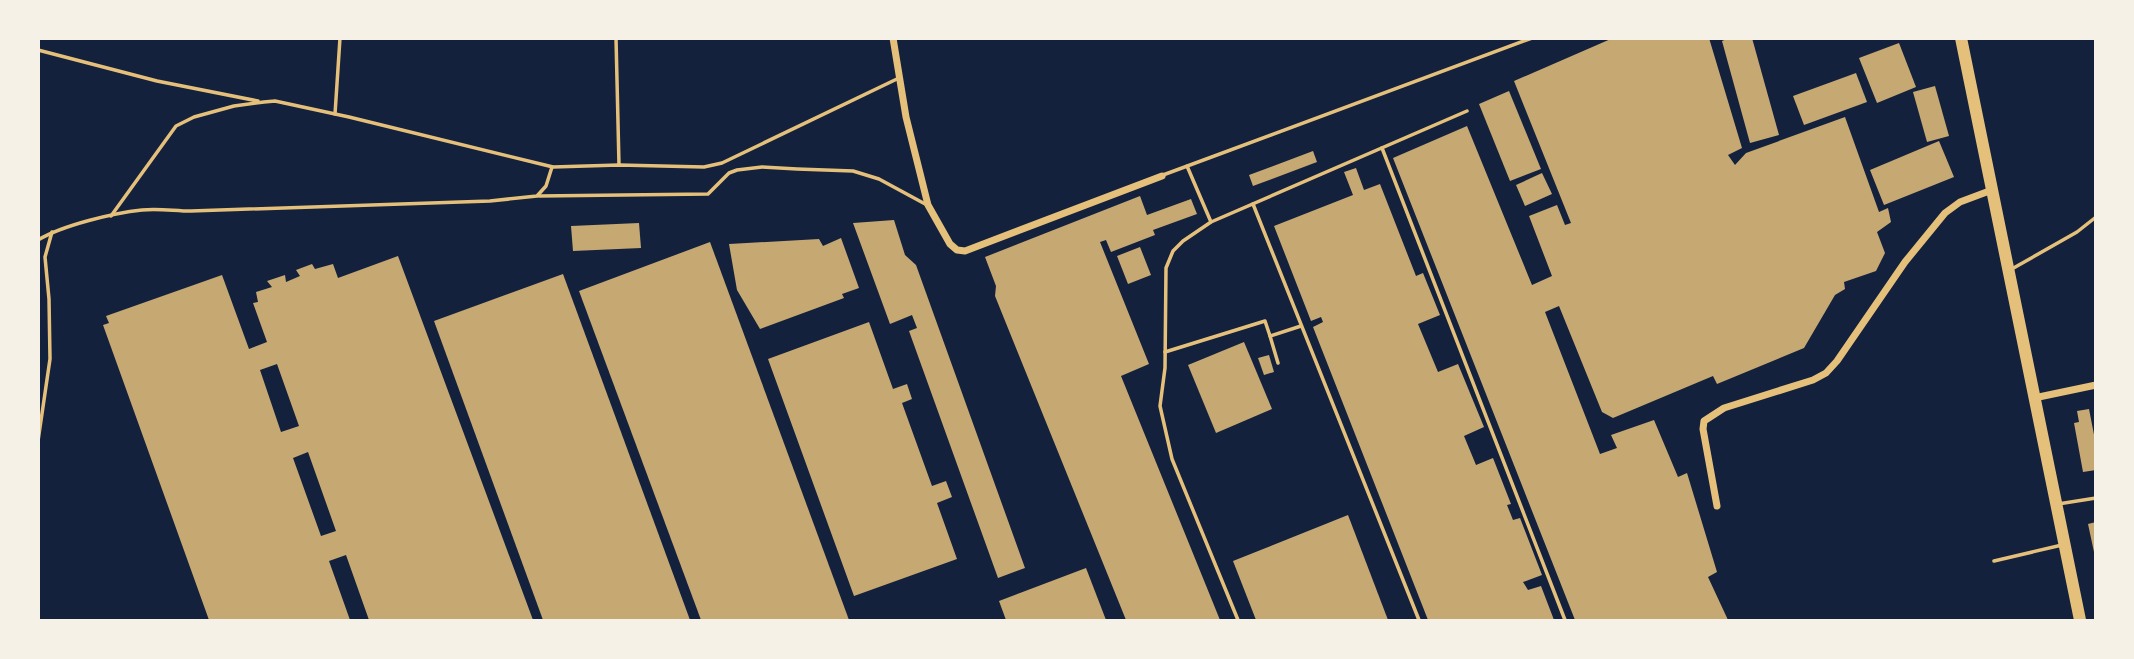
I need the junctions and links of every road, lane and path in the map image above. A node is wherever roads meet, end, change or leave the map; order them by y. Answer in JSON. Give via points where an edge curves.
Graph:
{"nodes":[{"id":1,"x":340,"y":38,"type":"edge"},
{"id":2,"x":616,"y":38,"type":"edge"},
{"id":3,"x":893,"y":38,"type":"edge"},
{"id":4,"x":1532,"y":38,"type":"edge"},
{"id":5,"x":1961,"y":38,"type":"edge"},
{"id":6,"x":38,"y":50,"type":"edge"},
{"id":7,"x":899,"y":78,"type":"junction"},
{"id":8,"x":264,"y":102,"type":"junction"},
{"id":9,"x":1467,"y":111,"type":"dead end"},
{"id":10,"x":335,"y":114,"type":"junction"},
{"id":11,"x":1382,"y":148,"type":"junction"},
{"id":12,"x":619,"y":165,"type":"junction"},
{"id":13,"x":1187,"y":166,"type":"junction"},
{"id":14,"x":553,"y":167,"type":"junction"},
{"id":15,"x":1162,"y":176,"type":"joint"},
{"id":16,"x":1992,"y":190,"type":"junction"},
{"id":17,"x":537,"y":196,"type":"junction"},
{"id":18,"x":1253,"y":204,"type":"junction"},
{"id":19,"x":928,"y":205,"type":"junction"},
{"id":20,"x":111,"y":216,"type":"junction"},
{"id":21,"x":2095,"y":217,"type":"edge"},
{"id":22,"x":1211,"y":222,"type":"junction"},
{"id":23,"x":52,"y":232,"type":"junction"},
{"id":24,"x":38,"y":240,"type":"edge"},
{"id":25,"x":2008,"y":271,"type":"junction"},
{"id":26,"x":1301,"y":326,"type":"junction"},
{"id":27,"x":1270,"y":336,"type":"junction"},
{"id":28,"x":1165,"y":352,"type":"junction"},
{"id":29,"x":1278,"y":363,"type":"dead end"},
{"id":30,"x":2095,"y":385,"type":"edge"},
{"id":31,"x":2034,"y":398,"type":"junction"},
{"id":32,"x":38,"y":440,"type":"edge"},
{"id":33,"x":2095,"y":498,"type":"edge"},
{"id":34,"x":2056,"y":504,"type":"junction"},
{"id":35,"x":1717,"y":506,"type":"dead end"},
{"id":36,"x":2064,"y":544,"type":"junction"},
{"id":37,"x":1994,"y":561,"type":"dead end"},
{"id":38,"x":1238,"y":621,"type":"edge"},
{"id":39,"x":1419,"y":621,"type":"edge"},
{"id":40,"x":1565,"y":621,"type":"edge"},
{"id":41,"x":2080,"y":621,"type":"edge"}],
"edges":[{"from":1,"to":10,"type":"lane"},
{"from":2,"to":12,"type":"lane"},
{"from":3,"to":7,"type":"street"},
{"from":4,"to":13,"type":"lane"},
{"from":5,"to":16,"type":"main road"},
{"from":6,"to":8,"type":"lane","via":[[157,81]]},
{"from":7,"to":12,"type":"lane","via":[[713,166]]},
{"from":7,"to":19,"type":"street"},
{"from":8,"to":10,"type":"lane"},
{"from":8,"to":20,"type":"lane","via":[[234,106],[176,126]]},
{"from":9,"to":11,"type":"lane"},
{"from":10,"to":14,"type":"lane"},
{"from":11,"to":18,"type":"lane"},
{"from":11,"to":40,"type":"lane"},
{"from":12,"to":14,"type":"lane"},
{"from":13,"to":15,"type":"lane"},
{"from":13,"to":22,"type":"lane"},
{"from":14,"to":17,"type":"lane"},
{"from":15,"to":19,"type":"street","via":[[965,251],[950,244]]},
{"from":16,"to":25,"type":"main road"},
{"from":16,"to":35,"type":"street","via":[[1945,213],[1826,373],[1724,408],[1704,421]]},
{"from":17,"to":19,"type":"lane","via":[[708,194],[729,173],[762,167],[853,171]]},
{"from":17,"to":20,"type":"lane","via":[[143,210]]},
{"from":18,"to":22,"type":"lane"},
{"from":18,"to":26,"type":"lane"},
{"from":20,"to":23,"type":"lane"},
{"from":21,"to":25,"type":"lane"},
{"from":22,"to":28,"type":"lane","via":[[1173,251],[1166,268]]},
{"from":23,"to":24,"type":"lane"},
{"from":23,"to":32,"type":"lane","via":[[46,257],[50,359]]},
{"from":25,"to":31,"type":"main road"},
{"from":26,"to":27,"type":"lane"},
{"from":26,"to":39,"type":"lane"},
{"from":27,"to":28,"type":"lane","via":[[1265,321]]},
{"from":27,"to":29,"type":"lane"},
{"from":28,"to":38,"type":"lane","via":[[1160,406],[1172,459]]},
{"from":30,"to":31,"type":"street"},
{"from":31,"to":34,"type":"main road"},
{"from":33,"to":34,"type":"lane"},
{"from":34,"to":36,"type":"main road"},
{"from":36,"to":37,"type":"lane"},
{"from":36,"to":41,"type":"main road"}]}
